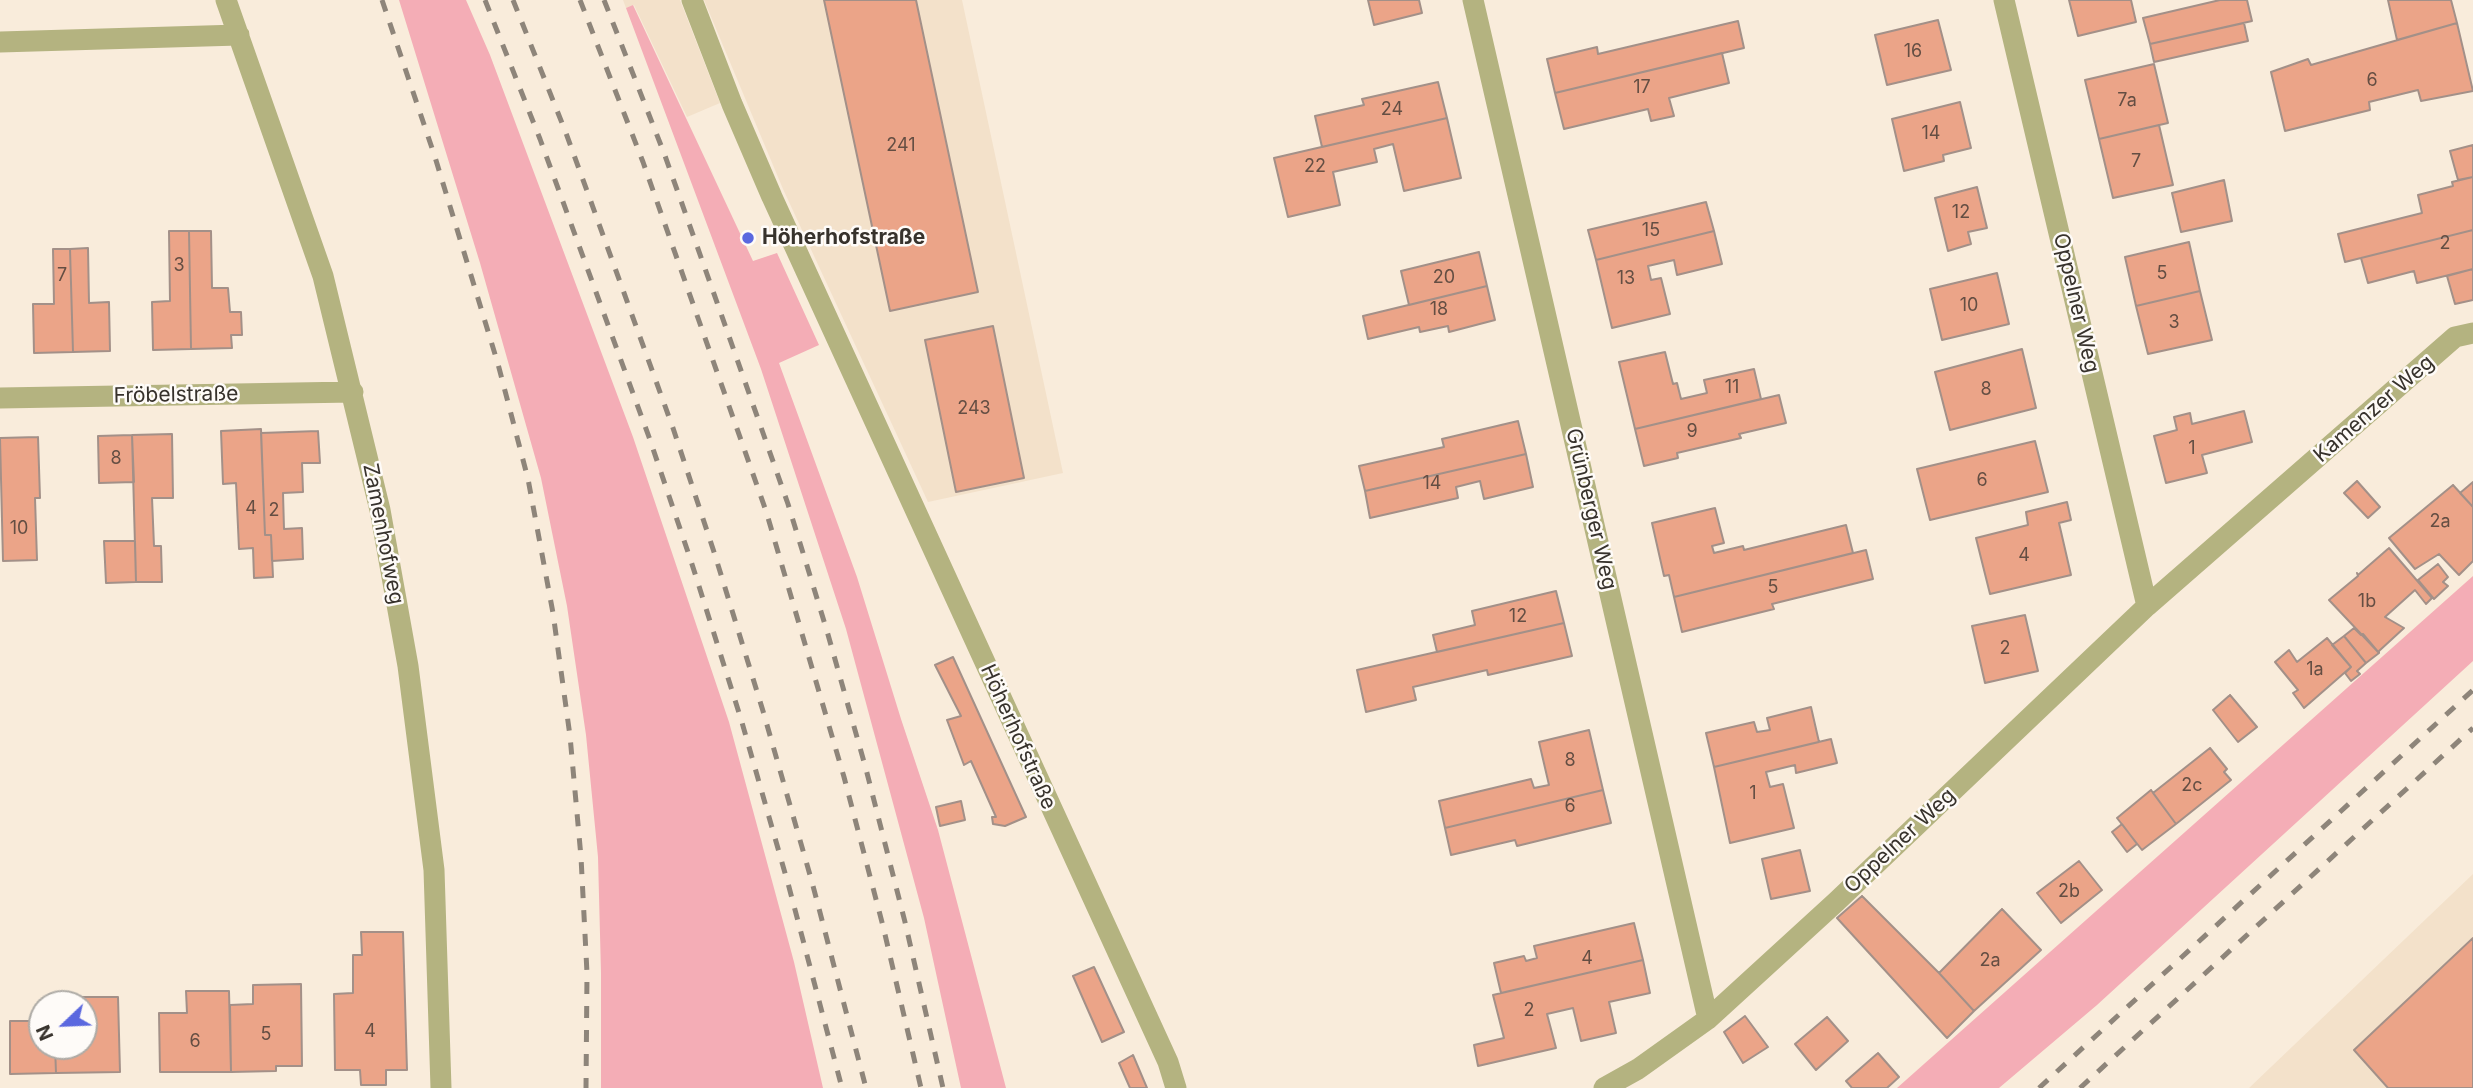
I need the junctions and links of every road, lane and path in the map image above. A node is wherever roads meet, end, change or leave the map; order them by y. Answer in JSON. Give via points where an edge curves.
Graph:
{"nodes":[{"id":1,"x":226,"y":0,"type":"edge"},
{"id":2,"x":692,"y":0,"type":"edge"},
{"id":3,"x":1473,"y":0,"type":"edge"},
{"id":4,"x":2004,"y":0,"type":"edge"},
{"id":5,"x":239,"y":35,"type":"junction"},
{"id":6,"x":0,"y":42,"type":"edge"},
{"id":7,"x":2473,"y":333,"type":"edge"},
{"id":8,"x":353,"y":392,"type":"junction"},
{"id":9,"x":0,"y":398,"type":"edge"},
{"id":10,"x":2279,"y":492,"type":"joint"},
{"id":11,"x":2147,"y":606,"type":"junction"},
{"id":12,"x":1708,"y":1019,"type":"junction"},
{"id":13,"x":441,"y":1088,"type":"edge"},
{"id":14,"x":1176,"y":1088,"type":"edge"},
{"id":15,"x":1604,"y":1088,"type":"edge"}],
"edges":[{"from":1,"to":5,"type":"street","name":"Zamenhofweg"},
{"from":2,"to":14,"type":"street","name":"Höherhofstraße","via":[[772,197]]},
{"from":3,"to":12,"type":"street","name":"Grünberger Weg"},
{"from":4,"to":11,"type":"street","name":"Oppelner Weg"},
{"from":5,"to":6,"type":"street"},
{"from":5,"to":8,"type":"street","name":"Zamenhofweg","via":[[323,276]]},
{"from":7,"to":10,"type":"street","name":"Kamenzer Weg","via":[[2455,337]]},
{"from":8,"to":9,"type":"street","name":"Fröbelstraße"},
{"from":8,"to":13,"type":"street","name":"Zamenhofweg","via":[[380,510],[410,680],[434,870]]},
{"from":10,"to":11,"type":"street","name":"Oppelner Weg"},
{"from":11,"to":12,"type":"street","name":"Oppelner Weg"},
{"from":12,"to":15,"type":"street"}]}
